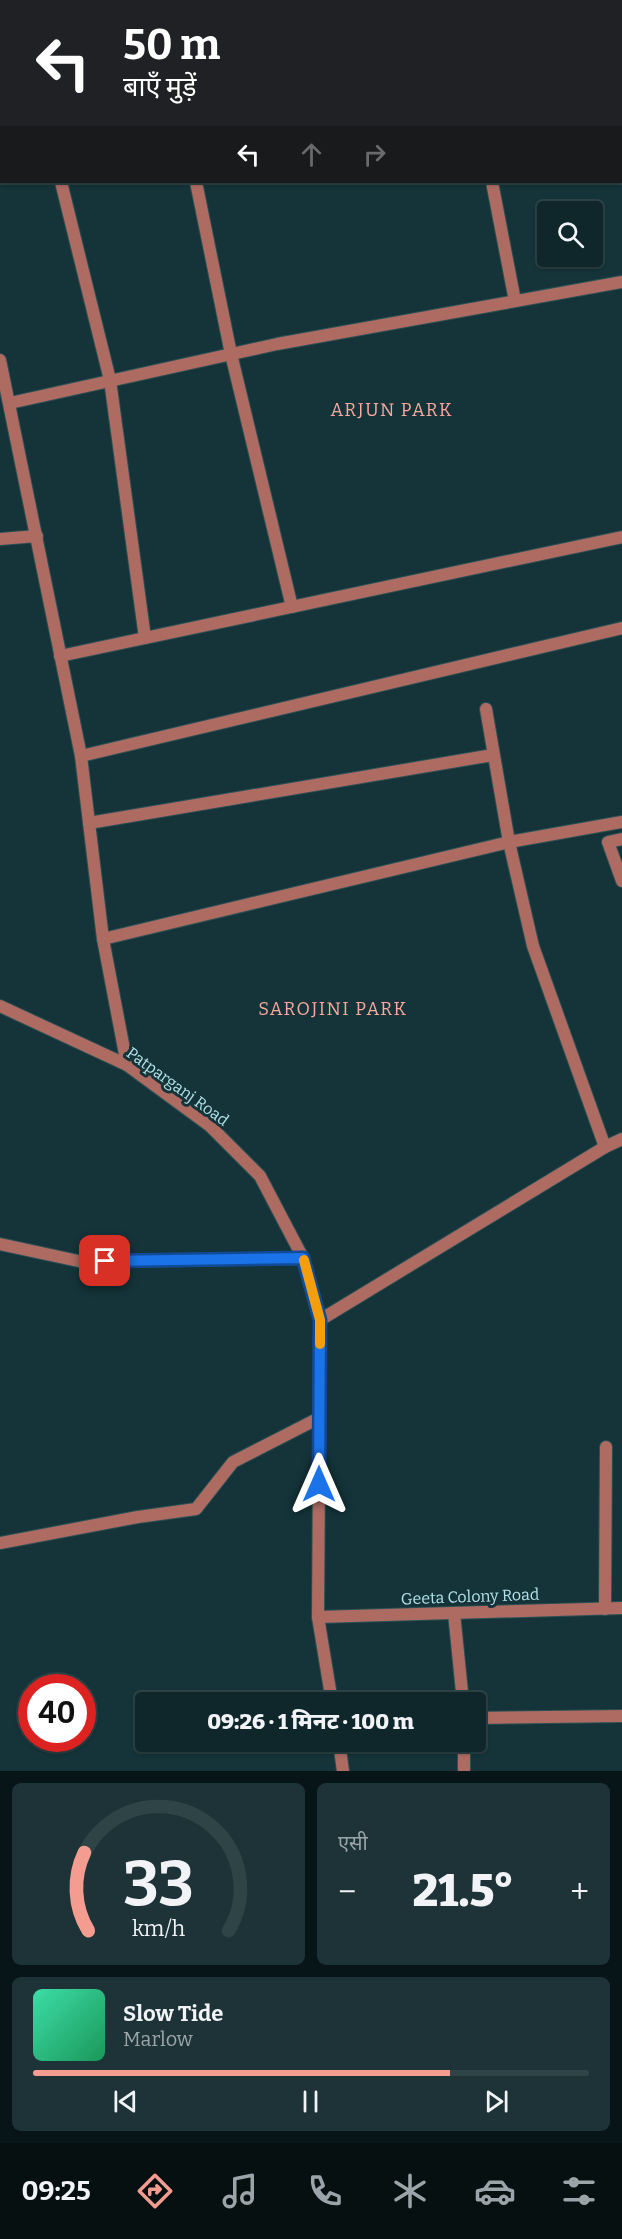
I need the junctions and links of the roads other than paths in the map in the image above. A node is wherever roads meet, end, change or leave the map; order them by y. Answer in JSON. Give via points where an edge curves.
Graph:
{"nodes":[{"id":1,"x":61,"y":183,"type":"edge"},
{"id":2,"x":196,"y":183,"type":"edge"},
{"id":3,"x":492,"y":183,"type":"edge"},
{"id":4,"x":622,"y":282,"type":"edge"},
{"id":5,"x":515,"y":301,"type":"junction"},
{"id":6,"x":231,"y":354,"type":"junction"},
{"id":7,"x":0,"y":360,"type":"edge"},
{"id":8,"x":110,"y":380,"type":"junction"},
{"id":9,"x":9,"y":403,"type":"junction"},
{"id":10,"x":37,"y":536,"type":"junction"},
{"id":11,"x":622,"y":537,"type":"edge"},
{"id":12,"x":0,"y":539,"type":"edge"},
{"id":13,"x":292,"y":607,"type":"junction"},
{"id":14,"x":622,"y":628,"type":"edge"},
{"id":15,"x":145,"y":638,"type":"junction"},
{"id":16,"x":60,"y":656,"type":"junction"},
{"id":17,"x":486,"y":708,"type":"dead end"},
{"id":18,"x":494,"y":755,"type":"junction"},
{"id":19,"x":81,"y":756,"type":"junction"},
{"id":20,"x":622,"y":822,"type":"edge"},
{"id":21,"x":89,"y":823,"type":"junction"},
{"id":22,"x":622,"y":839,"type":"edge"},
{"id":23,"x":509,"y":842,"type":"junction"},
{"id":24,"x":622,"y":881,"type":"edge"},
{"id":25,"x":103,"y":939,"type":"junction"},
{"id":26,"x":0,"y":1006,"type":"edge"},
{"id":27,"x":126,"y":1065,"type":"junction"},
{"id":28,"x":622,"y":1139,"type":"edge"},
{"id":29,"x":605,"y":1147,"type":"junction"},
{"id":30,"x":0,"y":1244,"type":"edge"},
{"id":31,"x":303,"y":1258,"type":"junction"},
{"id":32,"x":320,"y":1320,"type":"junction"},
{"id":33,"x":319,"y":1418,"type":"junction"},
{"id":34,"x":606,"y":1447,"type":"dead end"},
{"id":35,"x":0,"y":1543,"type":"edge"},
{"id":36,"x":622,"y":1608,"type":"edge"},
{"id":37,"x":605,"y":1609,"type":"junction"},
{"id":38,"x":454,"y":1613,"type":"junction"},
{"id":39,"x":318,"y":1617,"type":"junction"},
{"id":40,"x":330,"y":1692,"type":"edge"},
{"id":41,"x":462,"y":1692,"type":"edge"},
{"id":42,"x":622,"y":1716,"type":"edge"},
{"id":43,"x":486,"y":1718,"type":"edge"},
{"id":44,"x":340,"y":1752,"type":"edge"},
{"id":45,"x":464,"y":1752,"type":"edge"},
{"id":46,"x":343,"y":1771,"type":"edge"},
{"id":47,"x":464,"y":1771,"type":"edge"}],
"edges":[{"from":1,"to":8,"type":"street"},
{"from":2,"to":6,"type":"street"},
{"from":3,"to":5,"type":"street"},
{"from":4,"to":5,"type":"street"},
{"from":5,"to":6,"type":"street"},
{"from":6,"to":8,"type":"street"},
{"from":6,"to":13,"type":"street"},
{"from":7,"to":9,"type":"street"},
{"from":8,"to":9,"type":"street"},
{"from":8,"to":15,"type":"street"},
{"from":9,"to":10,"type":"street"},
{"from":10,"to":12,"type":"street"},
{"from":10,"to":16,"type":"street"},
{"from":11,"to":13,"type":"street"},
{"from":13,"to":15,"type":"street"},
{"from":14,"to":19,"type":"street"},
{"from":15,"to":16,"type":"street"},
{"from":16,"to":19,"type":"street"},
{"from":17,"to":18,"type":"street"},
{"from":18,"to":21,"type":"street"},
{"from":18,"to":23,"type":"street"},
{"from":19,"to":21,"type":"street"},
{"from":20,"to":23,"type":"street"},
{"from":21,"to":25,"type":"street"},
{"from":22,"to":24,"type":"street","via":[[608,842]]},
{"from":23,"to":25,"type":"street"},
{"from":23,"to":29,"type":"street","via":[[533,946]]},
{"from":25,"to":27,"type":"street"},
{"from":26,"to":27,"type":"street","name":"Patparganj Road"},
{"from":27,"to":31,"type":"street","name":"Patparganj Road","via":[[210,1126],[260,1176]]},
{"from":28,"to":29,"type":"street"},
{"from":29,"to":32,"type":"street"},
{"from":30,"to":31,"type":"street","via":[[83,1262]]},
{"from":31,"to":32,"type":"street","name":"Patparganj Road"},
{"from":32,"to":33,"type":"street","name":"Patparganj Road"},
{"from":33,"to":35,"type":"street","via":[[232,1462],[196,1509]]},
{"from":33,"to":39,"type":"street","name":"Patparganj Road"},
{"from":34,"to":37,"type":"street"},
{"from":36,"to":37,"type":"street","name":"Geeta Colony Road"},
{"from":37,"to":38,"type":"street","name":"Geeta Colony Road"},
{"from":38,"to":39,"type":"street","name":"Geeta Colony Road"},
{"from":38,"to":41,"type":"street"},
{"from":39,"to":40,"type":"street","name":"Patparganj Road"},
{"from":42,"to":43,"type":"street"},
{"from":44,"to":46,"type":"street"},
{"from":45,"to":47,"type":"street"}]}
